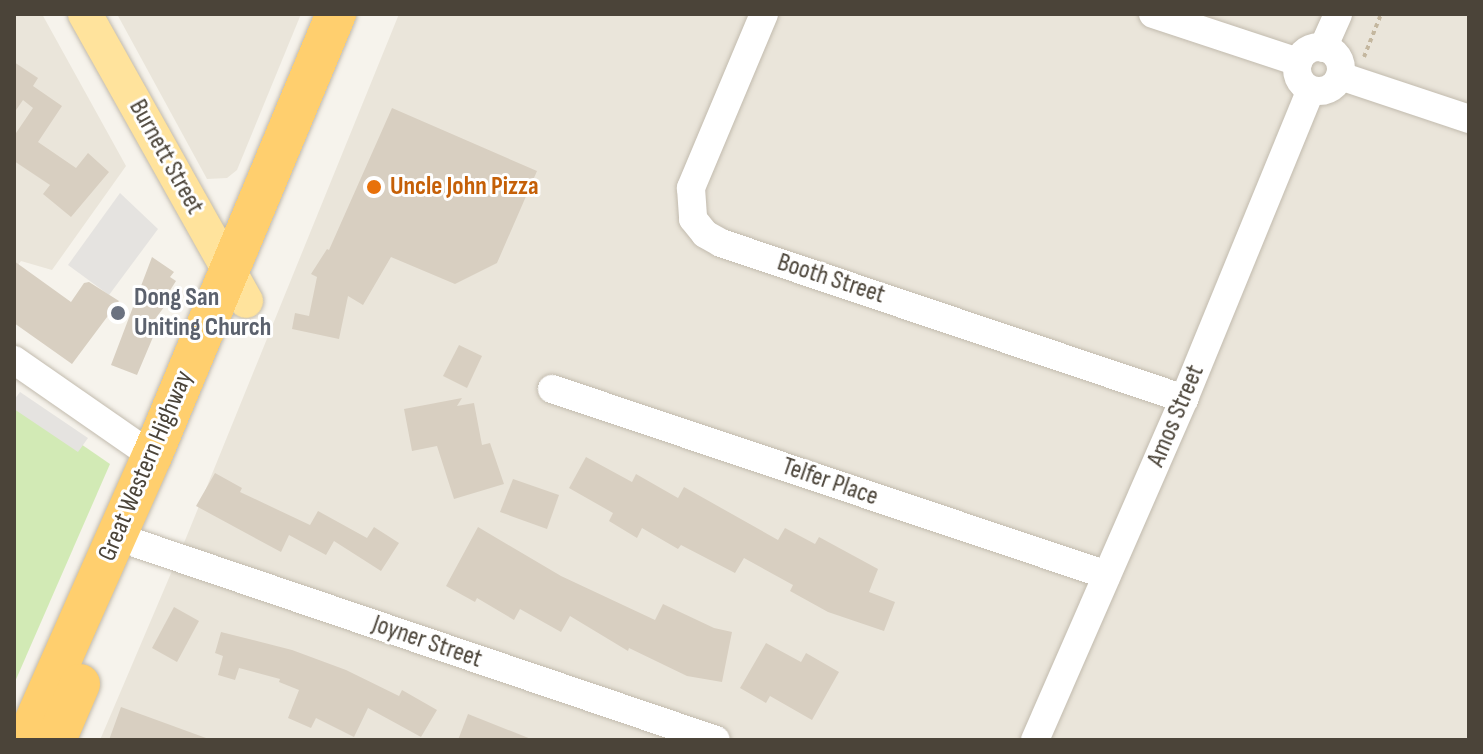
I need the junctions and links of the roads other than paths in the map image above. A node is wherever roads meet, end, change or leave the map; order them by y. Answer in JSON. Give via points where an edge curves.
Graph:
{"nodes":[{"id":1,"x":85,"y":14,"type":"edge"},
{"id":2,"x":336,"y":14,"type":"edge"},
{"id":3,"x":365,"y":14,"type":"edge"},
{"id":4,"x":764,"y":14,"type":"edge"},
{"id":5,"x":1153,"y":14,"type":"edge"},
{"id":6,"x":1338,"y":14,"type":"edge"},
{"id":7,"x":1323,"y":48,"type":"junction"},
{"id":8,"x":1298,"y":62,"type":"junction"},
{"id":9,"x":1340,"y":76,"type":"junction"},
{"id":10,"x":1311,"y":90,"type":"junction"},
{"id":11,"x":1469,"y":119,"type":"edge"},
{"id":12,"x":238,"y":286,"type":"junction"},
{"id":13,"x":14,"y":360,"type":"edge"},
{"id":14,"x":552,"y":389,"type":"dead end"},
{"id":15,"x":1184,"y":399,"type":"junction"},
{"id":16,"x":152,"y":456,"type":"junction"},
{"id":17,"x":138,"y":544,"type":"junction"},
{"id":18,"x":1107,"y":575,"type":"junction"},
{"id":19,"x":26,"y":740,"type":"edge"},
{"id":20,"x":56,"y":740,"type":"edge"},
{"id":21,"x":716,"y":740,"type":"edge"},
{"id":22,"x":1035,"y":740,"type":"edge"}],
"edges":[{"from":1,"to":12,"type":"main road","name":"Burnett Street"},
{"from":2,"to":12,"type":"highway","name":"Great Western Highway"},
{"from":3,"to":12,"type":"highway","name":"Great Western Highway"},
{"from":4,"to":15,"type":"street","name":"Booth Street","via":[[691,188],[693,219],[705,234]]},
{"from":5,"to":8,"type":"street"},
{"from":6,"to":7,"type":"street"},
{"from":7,"to":8,"type":"street","via":[[1305,52]]},
{"from":7,"to":9,"type":"street","via":[[1339,62]]},
{"from":8,"to":10,"type":"street","via":[[1300,82]]},
{"from":9,"to":10,"type":"street","via":[[1325,90]]},
{"from":9,"to":11,"type":"street"},
{"from":10,"to":15,"type":"street","name":"Amos Street"},
{"from":12,"to":16,"type":"highway","name":"Great Western Highway"},
{"from":12,"to":17,"type":"highway","name":"Great Western Highway"},
{"from":13,"to":16,"type":"street"},
{"from":14,"to":18,"type":"street","name":"Telfer Place"},
{"from":15,"to":18,"type":"street","name":"Amos Street"},
{"from":16,"to":19,"type":"highway","name":"Great Western Highway"},
{"from":17,"to":20,"type":"highway","name":"Great Western Highway"},
{"from":17,"to":21,"type":"street","name":"Joyner Street"},
{"from":18,"to":22,"type":"street","name":"Amos Street"}]}
